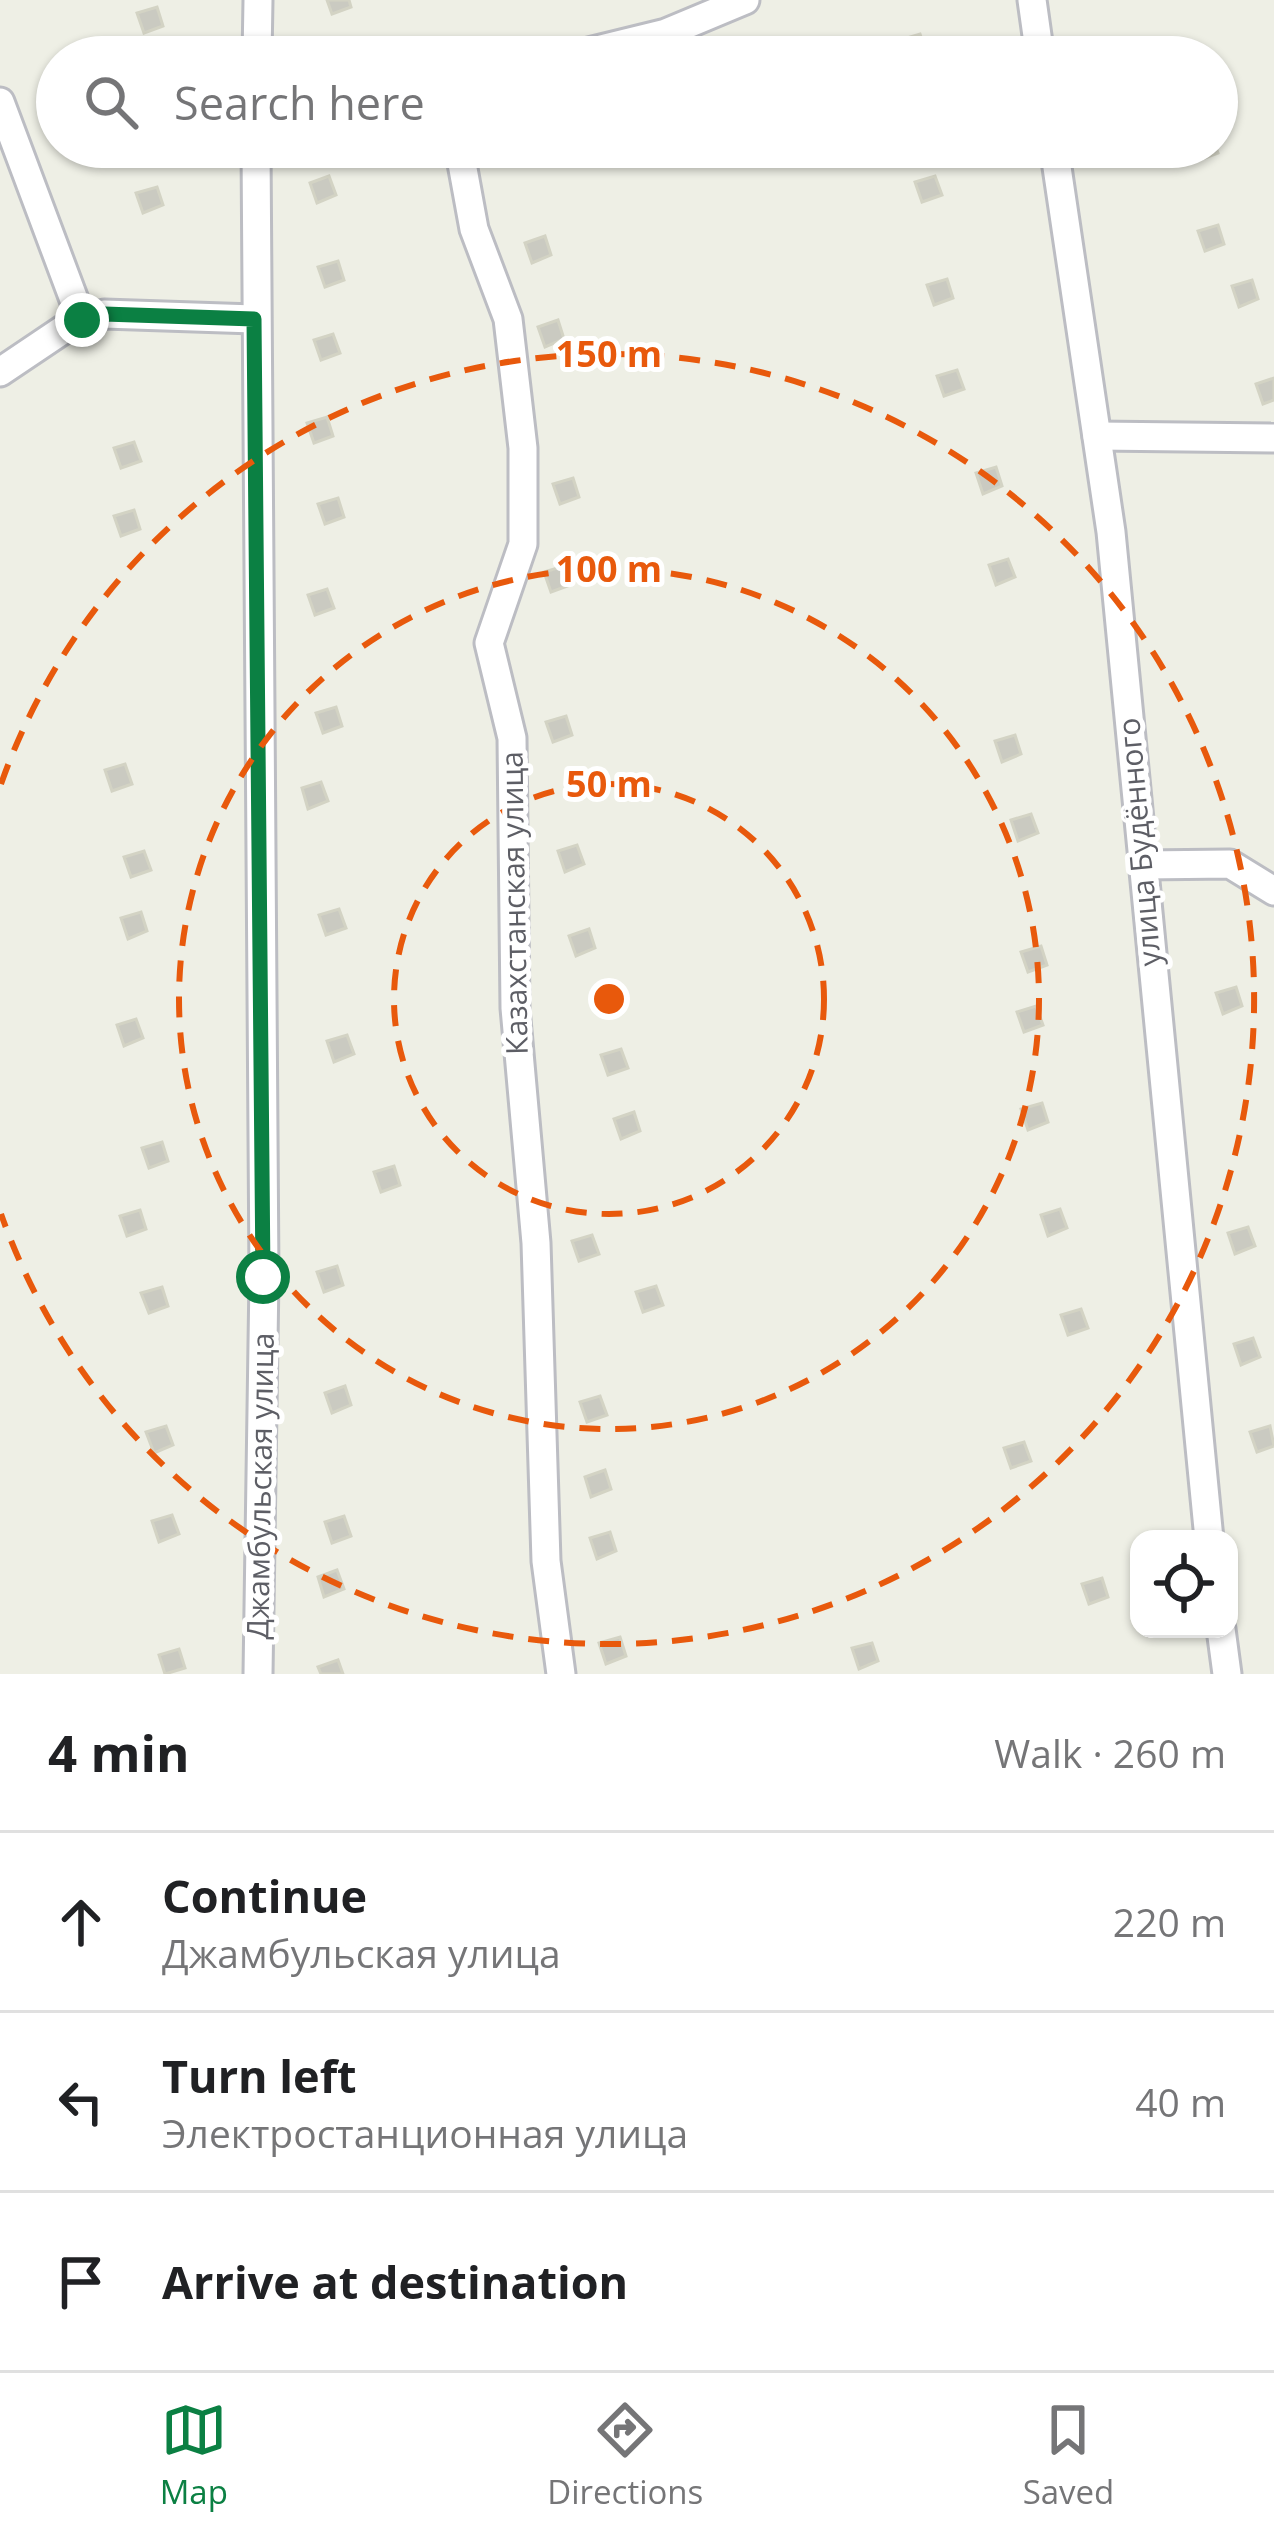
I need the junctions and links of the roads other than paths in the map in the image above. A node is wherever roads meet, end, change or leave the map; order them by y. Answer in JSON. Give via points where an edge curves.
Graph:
{"nodes":[{"id":1,"x":258,"y":0,"type":"edge"},
{"id":2,"x":745,"y":0,"type":"edge"},
{"id":3,"x":1031,"y":0,"type":"edge"},
{"id":4,"x":257,"y":36,"type":"edge"},
{"id":5,"x":657,"y":36,"type":"edge"},
{"id":6,"x":1037,"y":36,"type":"edge"},
{"id":7,"x":0,"y":102,"type":"edge"},
{"id":8,"x":256,"y":168,"type":"edge"},
{"id":9,"x":463,"y":168,"type":"edge"},
{"id":10,"x":1057,"y":168,"type":"edge"},
{"id":11,"x":254,"y":319,"type":"junction"},
{"id":12,"x":82,"y":320,"type":"junction"},
{"id":13,"x":0,"y":372,"type":"edge"},
{"id":14,"x":1097,"y":436,"type":"junction"},
{"id":15,"x":1274,"y":438,"type":"edge"},
{"id":16,"x":1143,"y":865,"type":"junction"},
{"id":17,"x":1274,"y":891,"type":"edge"},
{"id":18,"x":1209,"y":1530,"type":"edge"},
{"id":19,"x":1222,"y":1638,"type":"edge"},
{"id":20,"x":258,"y":1674,"type":"edge"},
{"id":21,"x":561,"y":1674,"type":"edge"},
{"id":22,"x":1227,"y":1674,"type":"edge"}],
"edges":[{"from":1,"to":4,"type":"street"},
{"from":2,"to":5,"type":"street"},
{"from":3,"to":6,"type":"street"},
{"from":7,"to":12,"type":"street"},
{"from":8,"to":11,"type":"street","name":"Джамбульская улица"},
{"from":9,"to":21,"type":"street","name":"Казахстанская улица","via":[[474,229],[508,319],[523,448],[523,544],[490,643],[512,738],[515,1009],[536,1243],[546,1561]]},
{"from":10,"to":14,"type":"street","name":"улица Будённого"},
{"from":11,"to":12,"type":"street"},
{"from":11,"to":20,"type":"street","name":"Джамбульская улица","via":[[263,1253]]},
{"from":12,"to":13,"type":"street"},
{"from":14,"to":15,"type":"street"},
{"from":14,"to":16,"type":"street","name":"улица Будённого"},
{"from":16,"to":17,"type":"street","via":[[1230,864]]},
{"from":16,"to":18,"type":"street","name":"улица Будённого"},
{"from":19,"to":22,"type":"street"}]}
